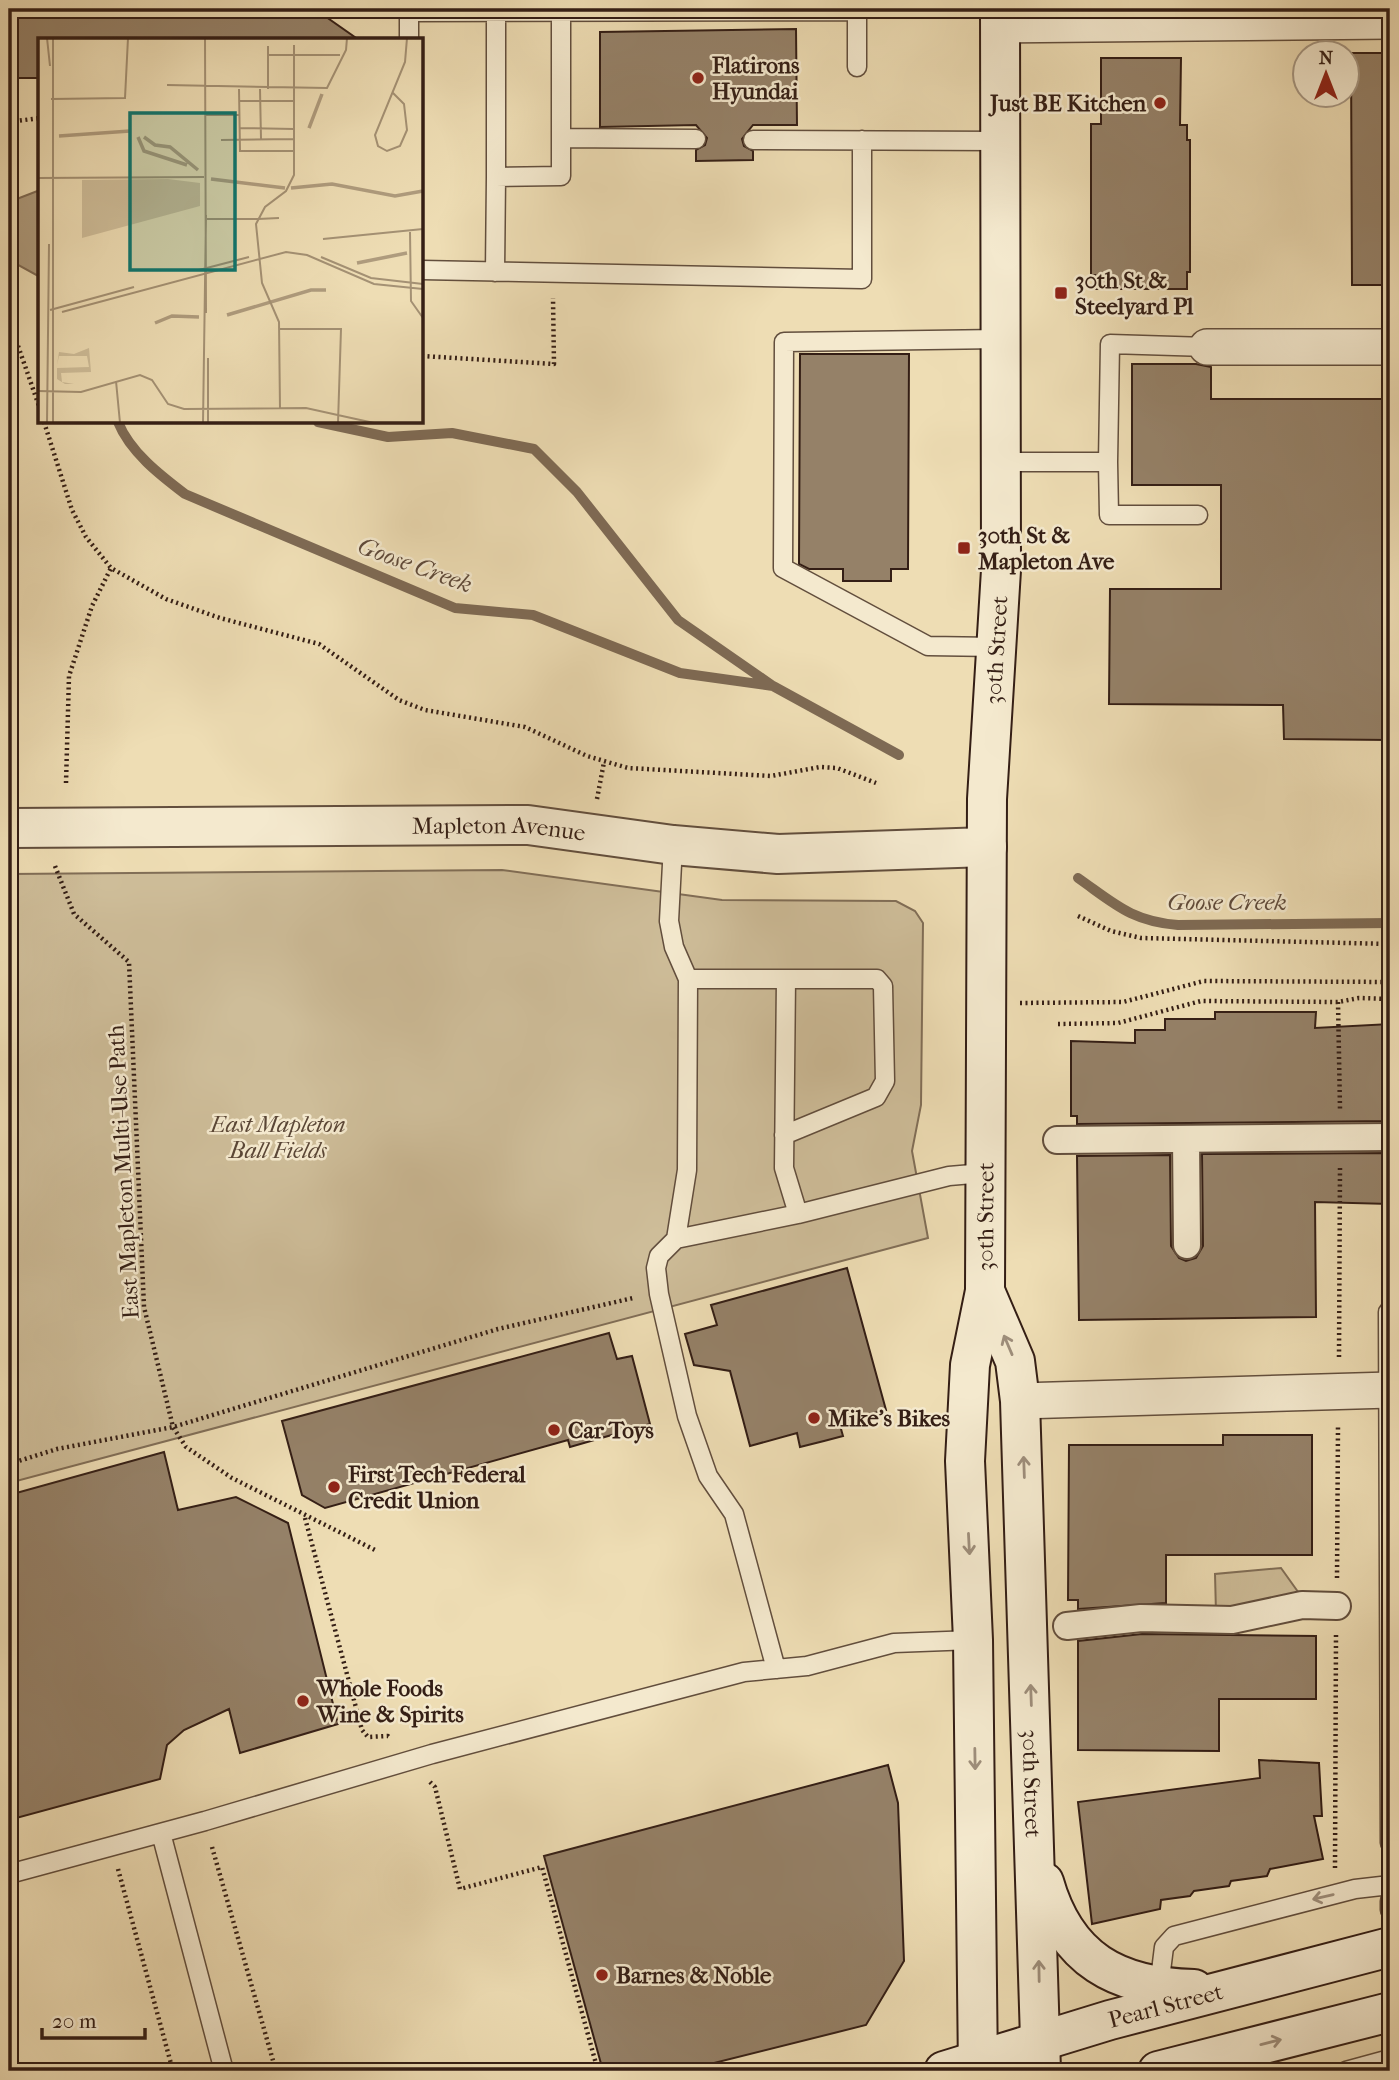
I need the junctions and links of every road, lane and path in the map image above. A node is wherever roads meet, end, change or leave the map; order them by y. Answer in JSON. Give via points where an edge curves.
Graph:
{"nodes":[{"id":1,"x":496,"y":10,"type":"edge"},
{"id":2,"x":561,"y":12,"type":"junction"},
{"id":3,"x":1000,"y":17,"type":"edge"},
{"id":4,"x":1390,"y":21,"type":"edge"},
{"id":5,"x":409,"y":38,"type":"edge"},
{"id":6,"x":857,"y":67,"type":"dead end"},
{"id":7,"x":38,"y":118,"type":"edge"},
{"id":8,"x":9,"y":122,"type":"edge"},
{"id":9,"x":561,"y":138,"type":"junction"},
{"id":10,"x":696,"y":139,"type":"dead end"},
{"id":11,"x":753,"y":140,"type":"dead end"},
{"id":12,"x":862,"y":140,"type":"junction"},
{"id":13,"x":1000,"y":141,"type":"junction"},
{"id":14,"x":496,"y":177,"type":"junction"},
{"id":15,"x":424,"y":270,"type":"edge"},
{"id":16,"x":495,"y":272,"type":"junction"},
{"id":17,"x":553,"y":273,"type":"junction"},
{"id":18,"x":9,"y":320,"type":"edge"},
{"id":19,"x":1000,"y":339,"type":"junction"},
{"id":20,"x":1390,"y":346,"type":"edge"},
{"id":21,"x":1207,"y":347,"type":"joint"},
{"id":22,"x":424,"y":356,"type":"edge"},
{"id":23,"x":38,"y":403,"type":"edge"},
{"id":24,"x":45,"y":424,"type":"edge"},
{"id":25,"x":1001,"y":462,"type":"junction"},
{"id":26,"x":1108,"y":462,"type":"junction"},
{"id":27,"x":1198,"y":515,"type":"dead end"},
{"id":28,"x":111,"y":568,"type":"junction"},
{"id":29,"x":997,"y":647,"type":"junction"},
{"id":30,"x":66,"y":783,"type":"dead end"},
{"id":31,"x":876,"y":783,"type":"dead end"},
{"id":32,"x":9,"y":828,"type":"edge"},
{"id":33,"x":673,"y":845,"type":"junction"},
{"id":34,"x":987,"y":847,"type":"junction"},
{"id":35,"x":55,"y":866,"type":"dead end"},
{"id":36,"x":1079,"y":916,"type":"dead end"},
{"id":37,"x":1390,"y":944,"type":"edge"},
{"id":38,"x":688,"y":979,"type":"junction"},
{"id":39,"x":786,"y":979,"type":"junction"},
{"id":40,"x":1390,"y":982,"type":"edge"},
{"id":41,"x":1390,"y":999,"type":"edge"},
{"id":42,"x":1338,"y":1002,"type":"junction"},
{"id":43,"x":984,"y":1003,"type":"junction"},
{"id":44,"x":1058,"y":1024,"type":"dead end"},
{"id":45,"x":784,"y":1135,"type":"junction"},
{"id":46,"x":1340,"y":1137,"type":"junction"},
{"id":47,"x":1390,"y":1138,"type":"edge"},
{"id":48,"x":1186,"y":1139,"type":"junction"},
{"id":49,"x":1058,"y":1140,"type":"dead end"},
{"id":50,"x":984,"y":1173,"type":"junction"},
{"id":51,"x":798,"y":1214,"type":"junction"},
{"id":52,"x":676,"y":1239,"type":"junction"},
{"id":53,"x":1187,"y":1245,"type":"dead end"},
{"id":54,"x":985,"y":1291,"type":"junction"},
{"id":55,"x":659,"y":1294,"type":"junction"},
{"id":56,"x":1388,"y":1312,"type":"dead end"},
{"id":57,"x":1390,"y":1390,"type":"edge"},
{"id":58,"x":1338,"y":1392,"type":"junction"},
{"id":59,"x":1020,"y":1401,"type":"junction"},
{"id":60,"x":173,"y":1427,"type":"junction"},
{"id":61,"x":9,"y":1464,"type":"edge"},
{"id":62,"x":305,"y":1517,"type":"junction"},
{"id":63,"x":377,"y":1551,"type":"dead end"},
{"id":64,"x":1336,"y":1606,"type":"junction"},
{"id":65,"x":1067,"y":1626,"type":"dead end"},
{"id":66,"x":974,"y":1640,"type":"junction"},
{"id":67,"x":776,"y":1669,"type":"junction"},
{"id":68,"x":413,"y":1762,"type":"junction"},
{"id":69,"x":205,"y":1821,"type":"junction"},
{"id":70,"x":161,"y":1833,"type":"junction"},
{"id":71,"x":1390,"y":1843,"type":"edge"},
{"id":72,"x":112,"y":1846,"type":"junction"},
{"id":73,"x":1037,"y":1854,"type":"junction"},
{"id":74,"x":9,"y":1874,"type":"edge"},
{"id":75,"x":1335,"y":1880,"type":"dead end"},
{"id":76,"x":1390,"y":1885,"type":"edge"},
{"id":77,"x":1390,"y":1902,"type":"edge"},
{"id":78,"x":1390,"y":1910,"type":"edge"},
{"id":79,"x":1390,"y":1947,"type":"edge"},
{"id":80,"x":1159,"y":1986,"type":"junction"},
{"id":81,"x":1228,"y":1989,"type":"junction"},
{"id":82,"x":1390,"y":2012,"type":"edge"},
{"id":83,"x":1041,"y":2055,"type":"edge"},
{"id":84,"x":1390,"y":2059,"type":"edge"},
{"id":85,"x":967,"y":2068,"type":"edge"},
{"id":86,"x":173,"y":2071,"type":"edge"},
{"id":87,"x":224,"y":2071,"type":"edge"},
{"id":88,"x":276,"y":2071,"type":"edge"},
{"id":89,"x":598,"y":2071,"type":"edge"},
{"id":90,"x":1158,"y":2071,"type":"edge"},
{"id":91,"x":1346,"y":2071,"type":"edge"}],
"edges":[{"from":1,"to":2,"type":"lane"},
{"from":1,"to":5,"type":"lane","via":[[409,12]]},
{"from":1,"to":14,"type":"lane"},
{"from":2,"to":6,"type":"lane","via":[[857,10]]},
{"from":2,"to":9,"type":"lane"},
{"from":3,"to":4,"type":"street"},
{"from":3,"to":13,"type":"main road","name":"30th Street"},
{"from":7,"to":8,"type":"path"},
{"from":9,"to":10,"type":"lane"},
{"from":9,"to":14,"type":"lane","via":[[561,176]]},
{"from":11,"to":12,"type":"lane"},
{"from":12,"to":13,"type":"lane"},
{"from":12,"to":17,"type":"lane","via":[[862,279]]},
{"from":13,"to":19,"type":"main road","name":"30th Street"},
{"from":14,"to":16,"type":"lane"},
{"from":15,"to":16,"type":"lane"},
{"from":16,"to":17,"type":"lane"},
{"from":17,"to":22,"type":"path","via":[[554,365]]},
{"from":18,"to":23,"type":"path"},
{"from":19,"to":25,"type":"main road","name":"30th Street"},
{"from":19,"to":29,"type":"lane","via":[[784,342],[783,568],[928,646]]},
{"from":20,"to":21,"type":"street"},
{"from":21,"to":26,"type":"lane","via":[[1110,344]]},
{"from":24,"to":28,"type":"path","via":[[72,510]]},
{"from":25,"to":26,"type":"lane"},
{"from":25,"to":29,"type":"main road","name":"30th Street"},
{"from":26,"to":27,"type":"lane","via":[[1109,515]]},
{"from":28,"to":30,"type":"path","via":[[92,606],[69,676]]},
{"from":28,"to":31,"type":"path","via":[[166,599],[319,644],[399,699],[425,710],[525,727],[604,762],[651,771],[737,776],[837,768]]},
{"from":29,"to":34,"type":"main road","name":"30th Street"},
{"from":32,"to":33,"type":"main road","name":"Mapleton Avenue","via":[[528,825]]},
{"from":33,"to":34,"type":"main road","name":"Mapleton Avenue","via":[[778,854]]},
{"from":33,"to":38,"type":"lane","via":[[669,921]]},
{"from":34,"to":43,"type":"main road","name":"30th Street"},
{"from":35,"to":60,"type":"path","name":"East Mapleton Multi-Use Path","via":[[74,914],[129,962],[144,1307]]},
{"from":36,"to":37,"type":"path","via":[[1141,938]]},
{"from":38,"to":39,"type":"lane"},
{"from":38,"to":52,"type":"lane","via":[[687,1170]]},
{"from":39,"to":45,"type":"lane"},
{"from":39,"to":45,"type":"lane","via":[[877,979],[883,986],[885,1081],[876,1097]]},
{"from":40,"to":43,"type":"path","via":[[1204,981],[1112,1003]]},
{"from":41,"to":42,"type":"path"},
{"from":42,"to":44,"type":"path","via":[[1201,1000],[1118,1023]]},
{"from":42,"to":46,"type":"path"},
{"from":43,"to":50,"type":"main road","name":"30th Street"},
{"from":45,"to":51,"type":"lane","via":[[784,1168]]},
{"from":46,"to":47,"type":"street"},
{"from":46,"to":48,"type":"street"},
{"from":46,"to":58,"type":"path"},
{"from":48,"to":49,"type":"street"},
{"from":48,"to":53,"type":"street"},
{"from":50,"to":51,"type":"lane","via":[[949,1176]]},
{"from":50,"to":54,"type":"main road","name":"30th Street"},
{"from":51,"to":52,"type":"lane"},
{"from":52,"to":55,"type":"lane","via":[[659,1256]]},
{"from":59,"to":54,"type":"main road","name":"30th Street","one_way":true,"via":[[1015,1361]]},
{"from":54,"to":66,"type":"main road","name":"30th Street","one_way":true,"via":[[967,1403],[965,1461]]},
{"from":55,"to":60,"type":"path","via":[[498,1329]]},
{"from":55,"to":67,"type":"lane","via":[[687,1416],[708,1476],[734,1514]]},
{"from":56,"to":57,"type":"lane"},
{"from":57,"to":58,"type":"street"},
{"from":57,"to":71,"type":"lane"},
{"from":58,"to":59,"type":"street"},
{"from":58,"to":64,"type":"path"},
{"from":73,"to":59,"type":"main road","name":"30th Street","one_way":true},
{"from":60,"to":61,"type":"path","via":[[57,1449]]},
{"from":60,"to":62,"type":"path","name":"East Mapleton Multi-Use Path","via":[[186,1447]]},
{"from":62,"to":63,"type":"path","name":"East Mapleton Multi-Use Path"},
{"from":62,"to":68,"type":"path","via":[[362,1730],[368,1737],[388,1736]]},
{"from":64,"to":65,"type":"street","via":[[1301,1605],[1232,1619],[1142,1618]]},
{"from":64,"to":75,"type":"path"},
{"from":66,"to":67,"type":"lane","via":[[894,1643],[807,1666]]},
{"from":66,"to":85,"type":"main road","name":"30th Street","one_way":true},
{"from":67,"to":68,"type":"lane","via":[[704,1682]]},
{"from":68,"to":69,"type":"lane"},
{"from":68,"to":89,"type":"path","via":[[435,1787],[460,1889],[542,1867]]},
{"from":69,"to":70,"type":"lane"},
{"from":69,"to":88,"type":"path"},
{"from":70,"to":72,"type":"lane"},
{"from":70,"to":87,"type":"lane"},
{"from":72,"to":74,"type":"lane"},
{"from":72,"to":86,"type":"path"},
{"from":73,"to":80,"type":"main road","via":[[1055,1911],[1073,1941],[1116,1976]]},
{"from":83,"to":73,"type":"main road","name":"30th Street","one_way":true},
{"from":76,"to":80,"type":"lane","one_way":true,"via":[[1355,1889],[1174,1936],[1164,1947]]},
{"from":77,"to":78,"type":"lane"},
{"from":79,"to":81,"type":"main road","name":"Pearl Street"},
{"from":80,"to":81,"type":"main road"},
{"from":81,"to":83,"type":"main road","name":"Pearl Street"},
{"from":90,"to":82,"type":"main road","one_way":true},
{"from":83,"to":85,"type":"main road","name":"Pearl Street"},
{"from":84,"to":91,"type":"lane"}]}
